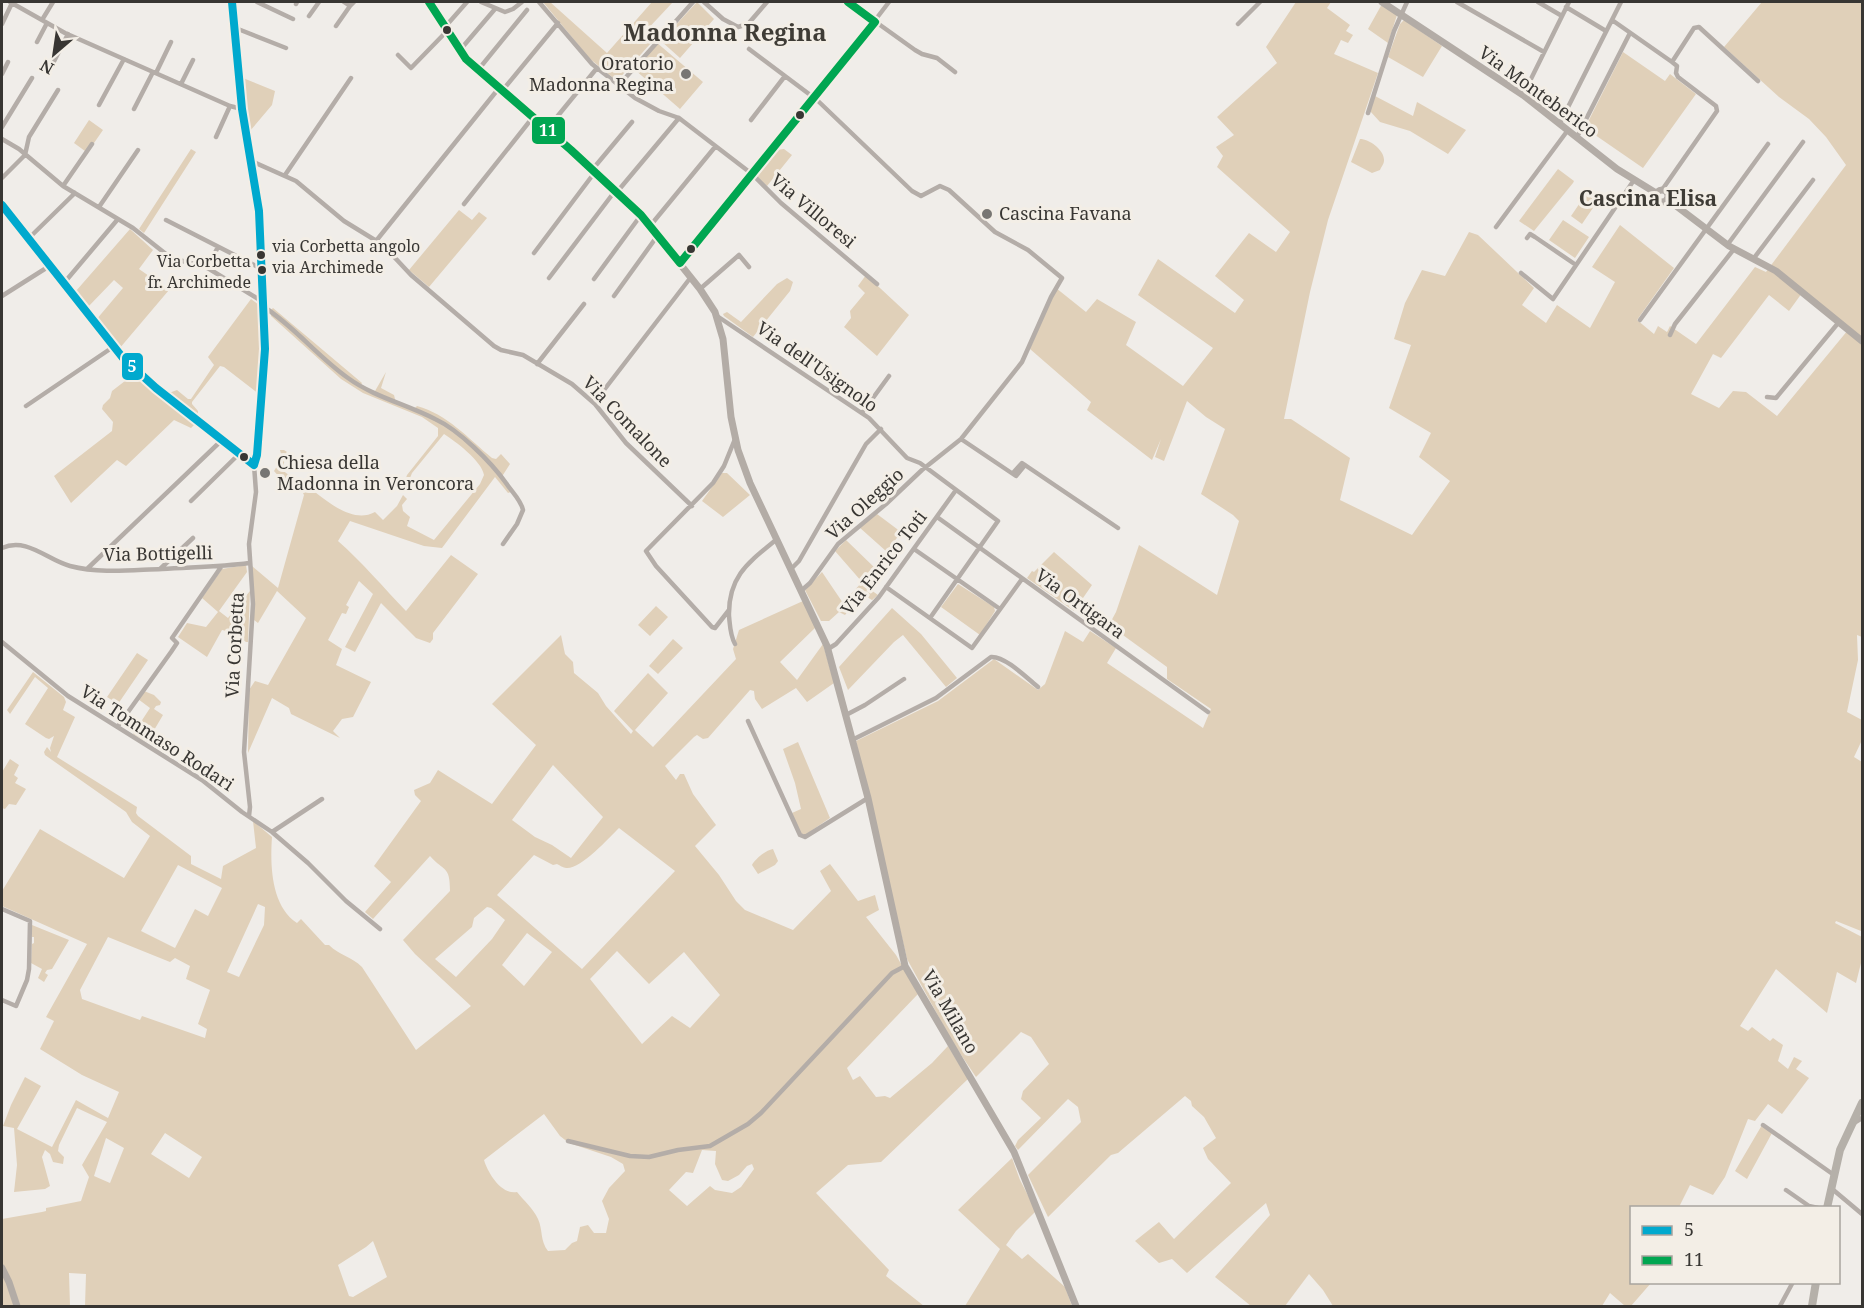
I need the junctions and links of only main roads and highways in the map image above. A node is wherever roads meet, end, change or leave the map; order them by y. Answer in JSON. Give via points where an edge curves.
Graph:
{"nodes":[{"id":1,"x":1863,"y":1103,"type":"edge"},
{"id":2,"x":1827,"y":1206,"type":"edge"},
{"id":3,"x":1816,"y":1284,"type":"edge"},
{"id":4,"x":1812,"y":1306,"type":"edge"}],
"edges":[{"from":1,"to":2,"type":"main road","via":[[1850,1126]]},
{"from":3,"to":4,"type":"main road"}]}
